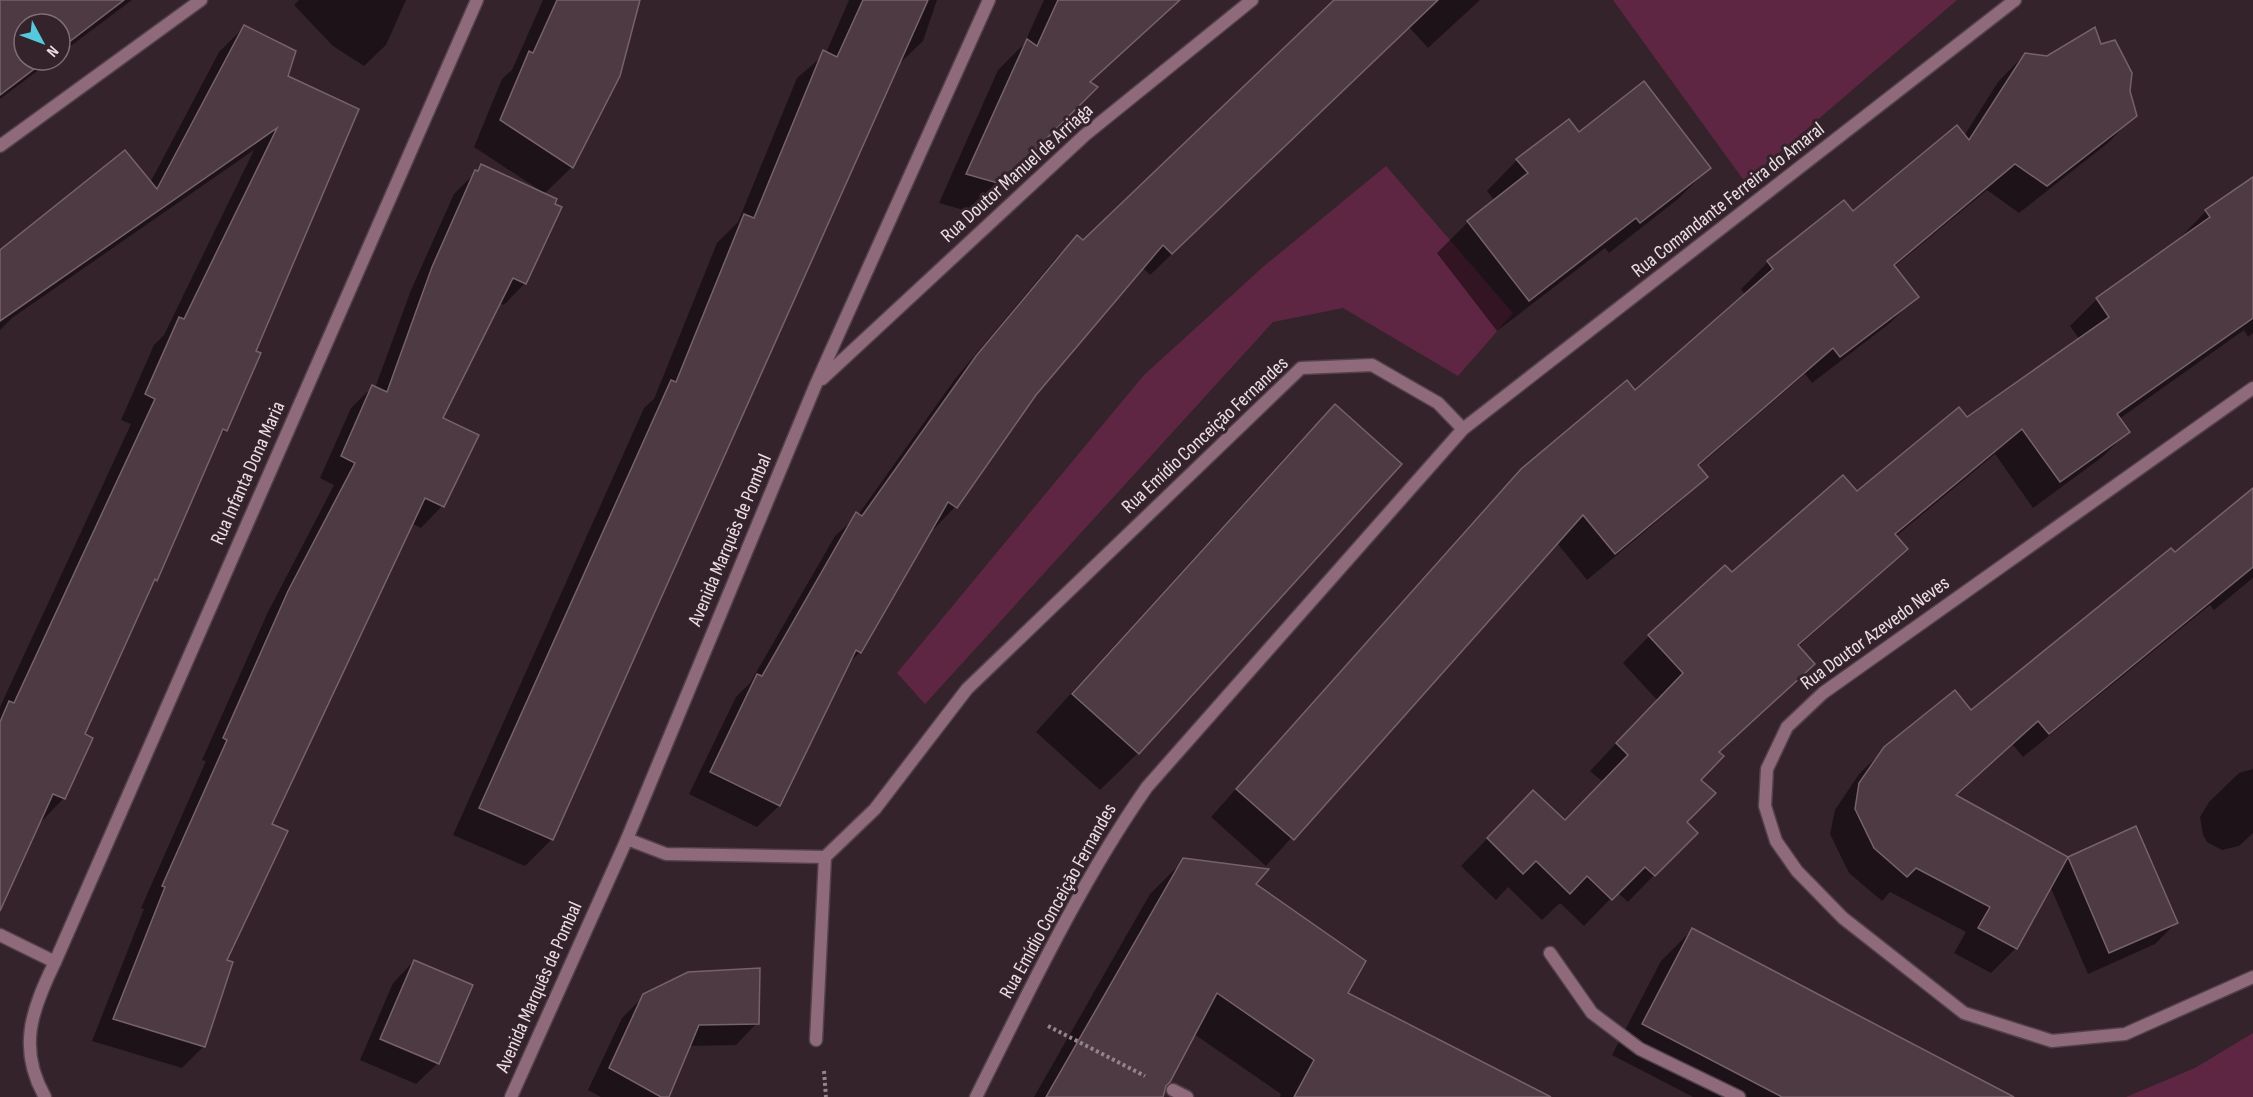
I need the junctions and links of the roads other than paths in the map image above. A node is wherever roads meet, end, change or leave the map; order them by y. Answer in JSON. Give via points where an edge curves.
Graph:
{"nodes":[{"id":1,"x":201,"y":0,"type":"edge"},
{"id":2,"x":477,"y":0,"type":"edge"},
{"id":3,"x":989,"y":0,"type":"edge"},
{"id":4,"x":1252,"y":0,"type":"edge"},
{"id":5,"x":2015,"y":0,"type":"edge"},
{"id":6,"x":0,"y":146,"type":"edge"},
{"id":7,"x":816,"y":384,"type":"junction"},
{"id":8,"x":2253,"y":388,"type":"edge"},
{"id":9,"x":1462,"y":429,"type":"junction"},
{"id":10,"x":627,"y":839,"type":"junction"},
{"id":11,"x":825,"y":858,"type":"junction"},
{"id":12,"x":0,"y":935,"type":"edge"},
{"id":13,"x":1550,"y":953,"type":"dead end"},
{"id":14,"x":55,"y":962,"type":"junction"},
{"id":15,"x":2253,"y":977,"type":"edge"},
{"id":16,"x":816,"y":1040,"type":"dead end"},
{"id":17,"x":1173,"y":1089,"type":"road end"},
{"id":18,"x":45,"y":1097,"type":"edge"},
{"id":19,"x":511,"y":1097,"type":"edge"},
{"id":20,"x":976,"y":1097,"type":"edge"},
{"id":21,"x":1187,"y":1097,"type":"edge"},
{"id":22,"x":1739,"y":1097,"type":"edge"}],
"edges":[{"from":1,"to":6,"type":"street"},
{"from":2,"to":14,"type":"street","name":"Rua Infanta Dona Maria"},
{"from":3,"to":7,"type":"street","name":"Avenida Marquês de Pombal"},
{"from":4,"to":7,"type":"street","name":"Rua Doutor Manuel de Arriaga","via":[[1085,135]]},
{"from":5,"to":9,"type":"street","name":"Rua Comandante Ferreira do Amaral"},
{"from":7,"to":10,"type":"street","name":"Avenida Marquês de Pombal"},
{"from":8,"to":15,"type":"street","name":"Rua Doutor Azevedo Neves","via":[[1823,693],[1787,727],[1767,769],[1765,806],[1776,841],[1797,871],[1843,918],[1964,1013],[2052,1041],[2125,1034]]},
{"from":9,"to":11,"type":"street","name":"Rua Emídio Conceição Fernandes","via":[[1438,403],[1372,365],[1301,368],[967,689],[875,809]]},
{"from":9,"to":20,"type":"street","name":"Rua Emídio Conceição Fernandes","via":[[1147,787],[1119,827],[1018,1011]]},
{"from":10,"to":11,"type":"street","via":[[666,854]]},
{"from":10,"to":19,"type":"street","name":"Avenida Marquês de Pombal"},
{"from":11,"to":16,"type":"street"},
{"from":12,"to":14,"type":"street"},
{"from":13,"to":22,"type":"street","via":[[1592,1013],[1640,1049]]},
{"from":14,"to":18,"type":"street","name":"Rua Infanta Dona Maria","via":[[36,999],[30,1024],[34,1078]]},
{"from":17,"to":21,"type":"street"}]}
